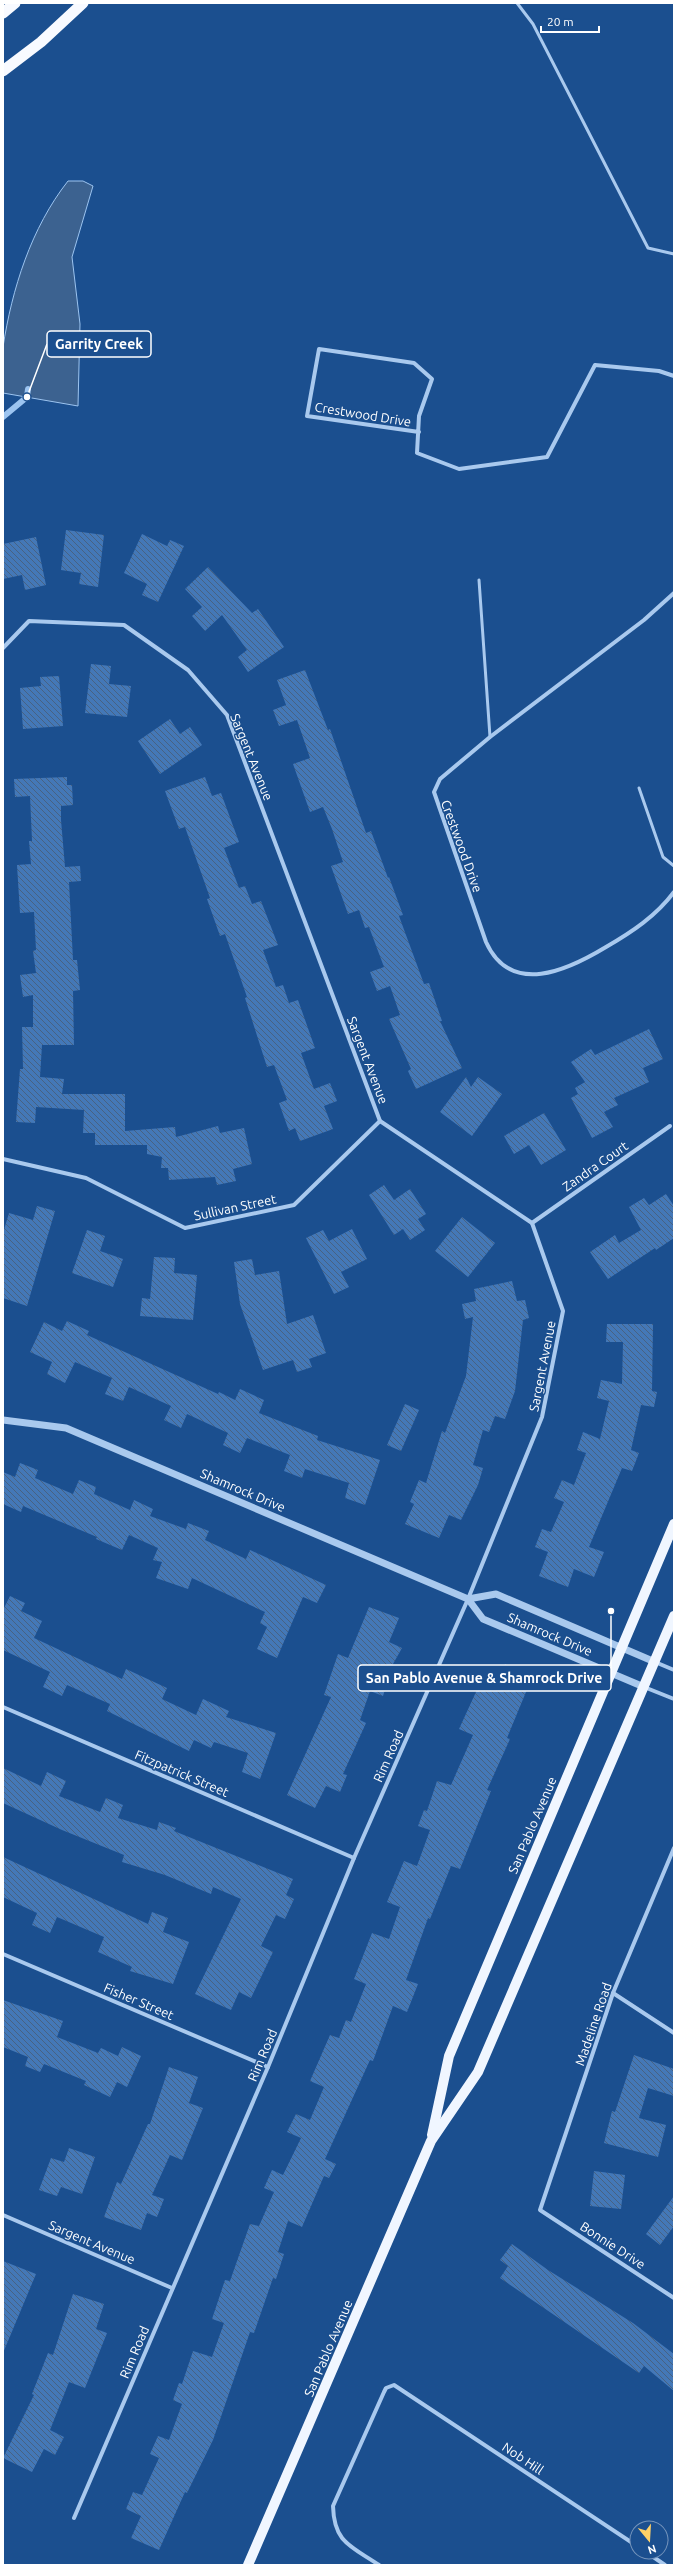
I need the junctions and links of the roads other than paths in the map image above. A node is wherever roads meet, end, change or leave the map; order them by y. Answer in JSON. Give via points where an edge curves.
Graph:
{"nodes":[{"id":1,"x":14,"y":3,"type":"edge"},
{"id":2,"x":83,"y":3,"type":"edge"},
{"id":3,"x":517,"y":3,"type":"edge"},
{"id":4,"x":3,"y":13,"type":"edge"},
{"id":5,"x":3,"y":71,"type":"edge"},
{"id":6,"x":674,"y":254,"type":"edge"},
{"id":7,"x":674,"y":376,"type":"edge"},
{"id":8,"x":419,"y":432,"type":"junction"},
{"id":9,"x":479,"y":580,"type":"dead end"},
{"id":10,"x":674,"y":593,"type":"edge"},
{"id":11,"x":3,"y":648,"type":"edge"},
{"id":12,"x":490,"y":737,"type":"junction"},
{"id":13,"x":639,"y":788,"type":"dead end"},
{"id":14,"x":674,"y":866,"type":"edge"},
{"id":15,"x":674,"y":892,"type":"edge"},
{"id":16,"x":380,"y":1121,"type":"junction"},
{"id":17,"x":670,"y":1126,"type":"dead end"},
{"id":18,"x":3,"y":1159,"type":"edge"},
{"id":19,"x":532,"y":1223,"type":"junction"},
{"id":20,"x":3,"y":1420,"type":"edge"},
{"id":21,"x":674,"y":1524,"type":"edge"},
{"id":22,"x":468,"y":1599,"type":"junction"},
{"id":23,"x":674,"y":1616,"type":"edge"},
{"id":24,"x":621,"y":1648,"type":"junction"},
{"id":25,"x":655,"y":1662,"type":"junction"},
{"id":26,"x":674,"y":1670,"type":"edge"},
{"id":27,"x":610,"y":1672,"type":"junction"},
{"id":28,"x":644,"y":1687,"type":"junction"},
{"id":29,"x":674,"y":1699,"type":"edge"},
{"id":30,"x":3,"y":1707,"type":"edge"},
{"id":31,"x":674,"y":1848,"type":"edge"},
{"id":32,"x":354,"y":1858,"type":"junction"},
{"id":33,"x":3,"y":1954,"type":"edge"},
{"id":34,"x":613,"y":1992,"type":"junction"},
{"id":35,"x":674,"y":2033,"type":"edge"},
{"id":36,"x":268,"y":2067,"type":"junction"},
{"id":37,"x":431,"y":2141,"type":"junction"},
{"id":38,"x":540,"y":2210,"type":"joint"},
{"id":39,"x":3,"y":2215,"type":"edge"},
{"id":40,"x":172,"y":2288,"type":"junction"},
{"id":41,"x":674,"y":2298,"type":"edge"},
{"id":42,"x":74,"y":2518,"type":"dead end"},
{"id":43,"x":629,"y":2541,"type":"edge"},
{"id":44,"x":248,"y":2565,"type":"edge"},
{"id":45,"x":379,"y":2565,"type":"edge"}],
"edges":[{"from":1,"to":4,"type":"highway"},
{"from":2,"to":5,"type":"highway","via":[[41,42]]},
{"from":3,"to":6,"type":"lane","via":[[533,24],[648,248]]},
{"from":7,"to":8,"type":"street","name":"Crestwood Drive","via":[[659,371],[595,364],[547,457],[459,468],[417,452]]},
{"from":8,"to":8,"type":"street","name":"Crestwood Drive","via":[[419,416],[432,379],[414,363],[319,349],[307,416]]},
{"from":9,"to":12,"type":"lane"},
{"from":10,"to":12,"type":"street","name":"Crestwood Drive","via":[[644,620]]},
{"from":11,"to":16,"type":"street","name":"Sargent Avenue","via":[[29,621],[124,625],[188,670],[227,715]]},
{"from":12,"to":15,"type":"street","name":"Crestwood Drive","via":[[440,779],[434,792],[486,942],[500,963],[508,968],[539,974],[571,967],[642,925]]},
{"from":13,"to":14,"type":"lane","via":[[663,857]]},
{"from":16,"to":18,"type":"street","name":"Sullivan Street","via":[[294,1205],[185,1228],[86,1178]]},
{"from":16,"to":19,"type":"street","name":"Sargent Avenue"},
{"from":17,"to":19,"type":"street","name":"Zandra Court"},
{"from":19,"to":22,"type":"street","name":"Sargent Avenue","via":[[563,1311],[542,1416]]},
{"from":20,"to":22,"type":"street","name":"Shamrock Drive","via":[[66,1428]]},
{"from":21,"to":24,"type":"main road","name":"San Pablo Avenue"},
{"from":22,"to":24,"type":"street","name":"Shamrock Drive","via":[[496,1594]]},
{"from":22,"to":27,"type":"street","name":"Shamrock Drive","via":[[483,1618]]},
{"from":22,"to":32,"type":"street","name":"Rim Road"},
{"from":23,"to":25,"type":"main road","name":"San Pablo Avenue"},
{"from":24,"to":25,"type":"street","name":"Shamrock Drive"},
{"from":24,"to":27,"type":"main road","name":"San Pablo Avenue"},
{"from":25,"to":26,"type":"street","name":"Shamrock Drive"},
{"from":25,"to":28,"type":"main road","name":"San Pablo Avenue"},
{"from":27,"to":28,"type":"street","name":"Shamrock Drive"},
{"from":27,"to":37,"type":"main road","name":"San Pablo Avenue","via":[[449,2056]]},
{"from":28,"to":29,"type":"street","name":"Shamrock Drive"},
{"from":28,"to":37,"type":"main road","name":"San Pablo Avenue","via":[[478,2072]]},
{"from":30,"to":32,"type":"street","name":"Fitzpatrick Street"},
{"from":31,"to":34,"type":"street","name":"Madeline Road"},
{"from":32,"to":36,"type":"street","name":"Rim Road"},
{"from":33,"to":36,"type":"street","name":"Fisher Street"},
{"from":34,"to":35,"type":"street"},
{"from":34,"to":38,"type":"street","name":"Madeline Road"},
{"from":36,"to":40,"type":"street","name":"Rim Road"},
{"from":37,"to":44,"type":"main road","name":"San Pablo Avenue"},
{"from":38,"to":41,"type":"street","name":"Bonnie Drive"},
{"from":39,"to":40,"type":"street","name":"Sargent Avenue"},
{"from":40,"to":42,"type":"street","name":"Rim Road"},
{"from":43,"to":45,"type":"street","name":"Nob Hill","via":[[397,2386],[390,2386],[384,2392],[333,2506],[340,2539]]}]}
